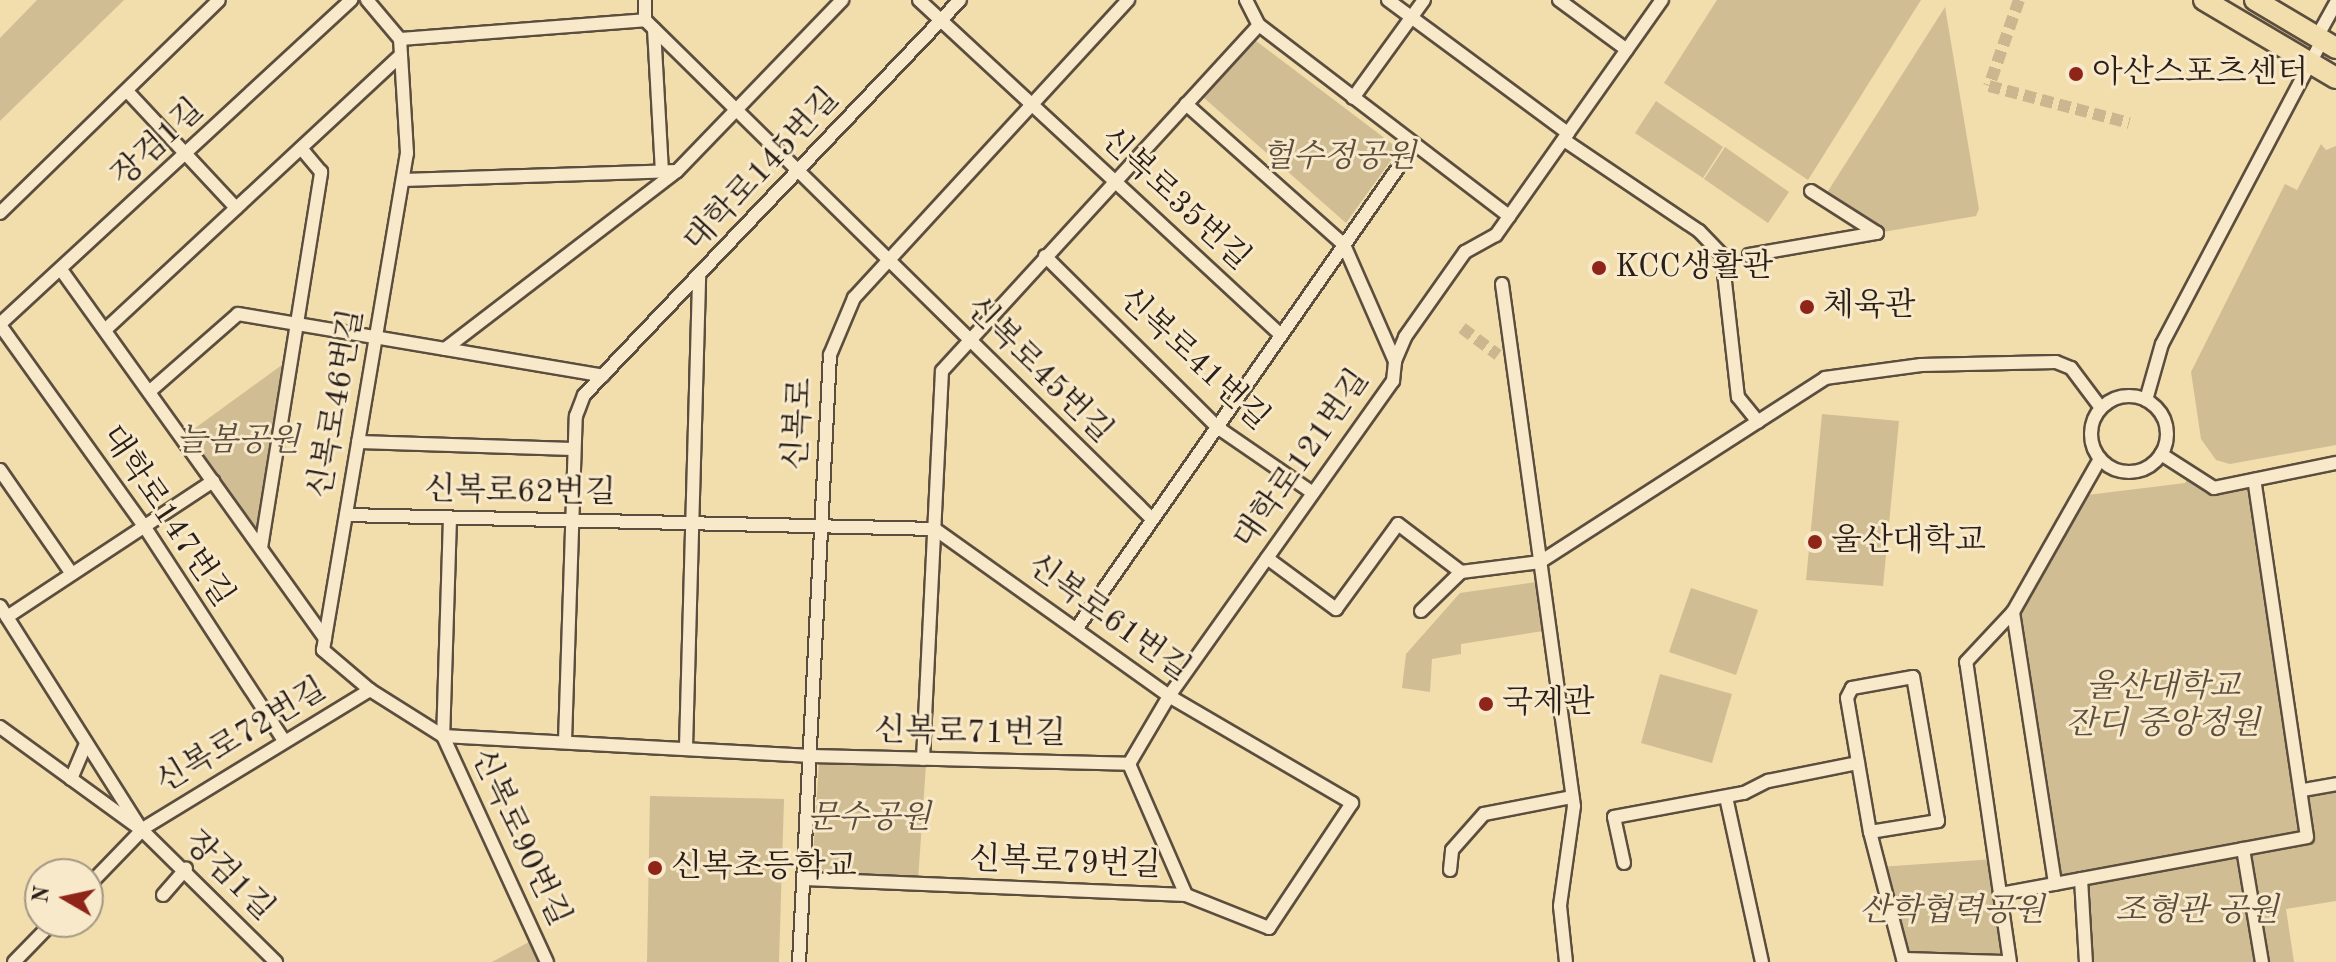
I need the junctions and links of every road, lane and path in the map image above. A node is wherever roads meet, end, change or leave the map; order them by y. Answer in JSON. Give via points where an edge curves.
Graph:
{"nodes":[{"id":1,"x":219,"y":0,"type":"edge"},
{"id":2,"x":351,"y":0,"type":"edge"},
{"id":3,"x":367,"y":0,"type":"edge"},
{"id":4,"x":645,"y":0,"type":"edge"},
{"id":5,"x":842,"y":0,"type":"edge"},
{"id":6,"x":919,"y":0,"type":"edge"},
{"id":7,"x":960,"y":0,"type":"edge"},
{"id":8,"x":1128,"y":0,"type":"edge"},
{"id":9,"x":1246,"y":0,"type":"edge"},
{"id":10,"x":1388,"y":0,"type":"edge"},
{"id":11,"x":1424,"y":0,"type":"edge"},
{"id":12,"x":1559,"y":0,"type":"edge"},
{"id":13,"x":1662,"y":0,"type":"edge"},
{"id":14,"x":2249,"y":0,"type":"edge"},
{"id":15,"x":2255,"y":0,"type":"edge"},
{"id":16,"x":2208,"y":2,"type":"edge"},
{"id":17,"x":2336,"y":3,"type":"edge"},
{"id":18,"x":1411,"y":17,"type":"junction"},
{"id":19,"x":941,"y":20,"type":"junction"},
{"id":20,"x":650,"y":25,"type":"junction"},
{"id":21,"x":1259,"y":25,"type":"junction"},
{"id":22,"x":400,"y":39,"type":"junction"},
{"id":23,"x":2325,"y":41,"type":"edge"},
{"id":24,"x":1627,"y":50,"type":"junction"},
{"id":25,"x":401,"y":55,"type":"junction"},
{"id":26,"x":2310,"y":63,"type":"junction"},
{"id":27,"x":2336,"y":78,"type":"edge"},
{"id":28,"x":127,"y":91,"type":"junction"},
{"id":29,"x":1353,"y":98,"type":"junction"},
{"id":30,"x":1031,"y":103,"type":"junction"},
{"id":31,"x":1186,"y":104,"type":"junction"},
{"id":32,"x":737,"y":112,"type":"junction"},
{"id":33,"x":1566,"y":136,"type":"junction"},
{"id":34,"x":1414,"y":145,"type":"junction"},
{"id":35,"x":301,"y":148,"type":"junction"},
{"id":36,"x":187,"y":154,"type":"junction"},
{"id":37,"x":677,"y":171,"type":"junction"},
{"id":38,"x":662,"y":172,"type":"junction"},
{"id":39,"x":799,"y":172,"type":"junction"},
{"id":40,"x":403,"y":180,"type":"junction"},
{"id":41,"x":1115,"y":181,"type":"junction"},
{"id":42,"x":1811,"y":191,"type":"dead end"},
{"id":43,"x":236,"y":208,"type":"junction"},
{"id":44,"x":0,"y":213,"type":"edge"},
{"id":45,"x":1509,"y":216,"type":"junction"},
{"id":46,"x":1344,"y":245,"type":"junction"},
{"id":47,"x":1749,"y":255,"type":"dead end"},
{"id":48,"x":1045,"y":256,"type":"junction"},
{"id":49,"x":888,"y":259,"type":"junction"},
{"id":50,"x":62,"y":271,"type":"junction"},
{"id":51,"x":699,"y":276,"type":"junction"},
{"id":52,"x":1502,"y":284,"type":"dead end"},
{"id":53,"x":296,"y":324,"type":"junction"},
{"id":54,"x":0,"y":325,"type":"edge"},
{"id":55,"x":105,"y":330,"type":"junction"},
{"id":56,"x":1281,"y":335,"type":"junction"},
{"id":57,"x":376,"y":337,"type":"junction"},
{"id":58,"x":970,"y":340,"type":"junction"},
{"id":59,"x":445,"y":349,"type":"junction"},
{"id":60,"x":1498,"y":355,"type":"tunnel mouth"},
{"id":61,"x":1395,"y":361,"type":"junction"},
{"id":62,"x":1514,"y":366,"type":"junction"},
{"id":63,"x":603,"y":376,"type":"junction"},
{"id":64,"x":149,"y":392,"type":"junction"},
{"id":65,"x":2146,"y":400,"type":"junction"},
{"id":66,"x":2101,"y":408,"type":"junction"},
{"id":67,"x":1758,"y":422,"type":"junction"},
{"id":68,"x":1217,"y":427,"type":"junction"},
{"id":69,"x":358,"y":442,"type":"junction"},
{"id":70,"x":574,"y":449,"type":"junction"},
{"id":71,"x":2161,"y":454,"type":"junction"},
{"id":72,"x":2100,"y":459,"type":"junction"},
{"id":73,"x":2336,"y":463,"type":"edge"},
{"id":74,"x":0,"y":470,"type":"edge"},
{"id":75,"x":2254,"y":480,"type":"junction"},
{"id":76,"x":213,"y":481,"type":"junction"},
{"id":77,"x":1313,"y":493,"type":"junction"},
{"id":78,"x":346,"y":515,"type":"junction"},
{"id":79,"x":450,"y":518,"type":"junction"},
{"id":80,"x":1152,"y":519,"type":"junction"},
{"id":81,"x":572,"y":521,"type":"junction"},
{"id":82,"x":693,"y":523,"type":"junction"},
{"id":83,"x":821,"y":526,"type":"junction"},
{"id":84,"x":146,"y":529,"type":"junction"},
{"id":85,"x":935,"y":529,"type":"junction"},
{"id":86,"x":261,"y":548,"type":"junction"},
{"id":87,"x":1267,"y":558,"type":"junction"},
{"id":88,"x":1540,"y":562,"type":"junction"},
{"id":89,"x":1461,"y":572,"type":"junction"},
{"id":90,"x":72,"y":574,"type":"junction"},
{"id":91,"x":1421,"y":611,"type":"dead end"},
{"id":92,"x":4,"y":612,"type":"edge"},
{"id":93,"x":2013,"y":612,"type":"junction"},
{"id":94,"x":1077,"y":628,"type":"junction"},
{"id":95,"x":325,"y":638,"type":"junction"},
{"id":96,"x":370,"y":690,"type":"junction"},
{"id":97,"x":1169,"y":696,"type":"junction"},
{"id":98,"x":0,"y":727,"type":"edge"},
{"id":99,"x":443,"y":736,"type":"junction"},
{"id":100,"x":284,"y":741,"type":"junction"},
{"id":101,"x":565,"y":741,"type":"junction"},
{"id":102,"x":86,"y":743,"type":"junction"},
{"id":103,"x":686,"y":747,"type":"junction"},
{"id":104,"x":811,"y":756,"type":"junction"},
{"id":105,"x":923,"y":759,"type":"junction"},
{"id":106,"x":1858,"y":763,"type":"junction"},
{"id":107,"x":1129,"y":764,"type":"junction"},
{"id":108,"x":71,"y":779,"type":"junction"},
{"id":109,"x":2336,"y":784,"type":"edge"},
{"id":110,"x":2303,"y":790,"type":"junction"},
{"id":111,"x":1572,"y":797,"type":"junction"},
{"id":112,"x":1726,"y":797,"type":"junction"},
{"id":113,"x":142,"y":830,"type":"junction"},
{"id":114,"x":1870,"y":832,"type":"junction"},
{"id":115,"x":2243,"y":849,"type":"junction"},
{"id":116,"x":1624,"y":863,"type":"dead end"},
{"id":117,"x":104,"y":869,"type":"edge"},
{"id":118,"x":186,"y":869,"type":"junction"},
{"id":119,"x":1450,"y":870,"type":"dead end"},
{"id":120,"x":804,"y":879,"type":"junction"},
{"id":121,"x":2081,"y":879,"type":"junction"},
{"id":122,"x":2055,"y":884,"type":"junction"},
{"id":123,"x":2000,"y":894,"type":"junction"},
{"id":124,"x":163,"y":895,"type":"dead end"},
{"id":125,"x":1186,"y":895,"type":"junction"},
{"id":126,"x":1269,"y":928,"type":"joint"},
{"id":127,"x":37,"y":938,"type":"edge"},
{"id":128,"x":14,"y":962,"type":"edge"},
{"id":129,"x":276,"y":962,"type":"edge"},
{"id":130,"x":547,"y":962,"type":"edge"},
{"id":131,"x":799,"y":962,"type":"edge"},
{"id":132,"x":1566,"y":962,"type":"edge"},
{"id":133,"x":1762,"y":962,"type":"edge"},
{"id":134,"x":2008,"y":962,"type":"edge"},
{"id":135,"x":2086,"y":962,"type":"edge"},
{"id":136,"x":2262,"y":962,"type":"edge"}],
"edges":[{"from":1,"to":28,"type":"street"},
{"from":2,"to":36,"type":"street","name":"장검1길"},
{"from":3,"to":22,"type":"street"},
{"from":4,"to":20,"type":"street"},
{"from":5,"to":32,"type":"street"},
{"from":6,"to":19,"type":"street","name":"신복로35번길"},
{"from":7,"to":19,"type":"street","name":"대학로145번길"},
{"from":8,"to":30,"type":"street","name":"신복로"},
{"from":9,"to":21,"type":"street"},
{"from":10,"to":18,"type":"street"},
{"from":11,"to":18,"type":"street"},
{"from":12,"to":24,"type":"street"},
{"from":13,"to":24,"type":"street","name":"대학로121번길"},
{"from":14,"to":16,"type":"main road","via":[[2253,9],[2245,18]]},
{"from":15,"to":23,"type":"main road"},
{"from":16,"to":26,"type":"main road"},
{"from":17,"to":23,"type":"street"},
{"from":18,"to":29,"type":"street"},
{"from":18,"to":33,"type":"street"},
{"from":19,"to":30,"type":"street","name":"신복로35번길"},
{"from":19,"to":39,"type":"street","name":"대학로145번길"},
{"from":20,"to":22,"type":"street"},
{"from":20,"to":32,"type":"street"},
{"from":20,"to":38,"type":"street"},
{"from":21,"to":29,"type":"street"},
{"from":21,"to":31,"type":"street"},
{"from":22,"to":25,"type":"street","name":"신복로46번길"},
{"from":23,"to":26,"type":"street"},
{"from":24,"to":33,"type":"street","name":"대학로121번길"},
{"from":25,"to":35,"type":"street"},
{"from":25,"to":40,"type":"street","name":"신복로46번길","via":[[407,153]]},
{"from":26,"to":27,"type":"main road"},
{"from":26,"to":65,"type":"street","via":[[2162,344]]},
{"from":28,"to":36,"type":"street"},
{"from":28,"to":44,"type":"street"},
{"from":29,"to":34,"type":"street"},
{"from":30,"to":41,"type":"street","name":"신복로35번길"},
{"from":30,"to":49,"type":"street","name":"신복로"},
{"from":31,"to":41,"type":"street"},
{"from":31,"to":46,"type":"street"},
{"from":32,"to":37,"type":"street"},
{"from":32,"to":39,"type":"street"},
{"from":33,"to":45,"type":"street","name":"대학로121번길"},
{"from":33,"to":67,"type":"street","via":[[1699,231],[1722,255],[1738,397]]},
{"from":34,"to":45,"type":"street"},
{"from":34,"to":46,"type":"street"},
{"from":35,"to":43,"type":"street"},
{"from":35,"to":53,"type":"street","name":"신복로46번길","via":[[321,172]]},
{"from":36,"to":43,"type":"street"},
{"from":36,"to":50,"type":"street","name":"장검1길"},
{"from":37,"to":38,"type":"street"},
{"from":37,"to":59,"type":"street"},
{"from":38,"to":40,"type":"street"},
{"from":39,"to":49,"type":"street"},
{"from":39,"to":51,"type":"street","name":"대학로145번길"},
{"from":40,"to":57,"type":"street","name":"신복로46번길"},
{"from":41,"to":48,"type":"street"},
{"from":41,"to":56,"type":"street","name":"신복로35번길"},
{"from":42,"to":47,"type":"street","via":[[1877,233]]},
{"from":43,"to":55,"type":"street"},
{"from":45,"to":61,"type":"street","name":"대학로121번길","via":[[1496,235],[1465,252]]},
{"from":46,"to":56,"type":"street"},
{"from":46,"to":61,"type":"street"},
{"from":48,"to":58,"type":"street"},
{"from":48,"to":68,"type":"street","name":"신복로41번길"},
{"from":49,"to":58,"type":"street","name":"신복로45번길"},
{"from":49,"to":83,"type":"street","name":"신복로","via":[[854,298],[830,355]]},
{"from":50,"to":54,"type":"street","name":"장검1길"},
{"from":50,"to":55,"type":"street","name":"신복로72번길"},
{"from":51,"to":63,"type":"street","name":"대학로145번길"},
{"from":51,"to":82,"type":"street"},
{"from":52,"to":62,"type":"street"},
{"from":53,"to":57,"type":"street"},
{"from":53,"to":64,"type":"street","via":[[238,314]]},
{"from":53,"to":86,"type":"street","name":"신복로46번길"},
{"from":54,"to":84,"type":"street","name":"대학로147번길"},
{"from":55,"to":64,"type":"street","name":"신복로72번길"},
{"from":56,"to":68,"type":"street"},
{"from":57,"to":59,"type":"street"},
{"from":57,"to":69,"type":"street","name":"신복로46번길"},
{"from":58,"to":80,"type":"street","name":"신복로45번길"},
{"from":58,"to":85,"type":"street","via":[[942,371]]},
{"from":59,"to":63,"type":"street"},
{"from":60,"to":62,"type":"street"},
{"from":61,"to":77,"type":"street","name":"대학로121번길","via":[[1393,381]]},
{"from":62,"to":88,"type":"street"},
{"from":63,"to":70,"type":"street","name":"대학로145번길","via":[[584,395],[576,416]]},
{"from":64,"to":76,"type":"street","name":"신복로72번길"},
{"from":65,"to":66,"type":"street","via":[[2116,397]]},
{"from":65,"to":71,"type":"street","via":[[2166,422]]},
{"from":66,"to":67,"type":"street","via":[[2071,368],[2056,362],[1921,365],[1825,378]]},
{"from":66,"to":72,"type":"street","via":[[2091,435]]},
{"from":67,"to":88,"type":"street"},
{"from":68,"to":77,"type":"street","name":"신복로41번길"},
{"from":68,"to":80,"type":"street"},
{"from":69,"to":70,"type":"street"},
{"from":69,"to":78,"type":"street","name":"신복로46번길"},
{"from":70,"to":81,"type":"street","name":"대학로145번길"},
{"from":71,"to":72,"type":"street","via":[[2134,472]]},
{"from":71,"to":75,"type":"street","via":[[2214,488]]},
{"from":72,"to":93,"type":"street"},
{"from":73,"to":75,"type":"street"},
{"from":74,"to":90,"type":"street"},
{"from":75,"to":110,"type":"street"},
{"from":76,"to":84,"type":"street"},
{"from":76,"to":86,"type":"street","name":"신복로72번길"},
{"from":77,"to":87,"type":"street","name":"대학로121번길"},
{"from":78,"to":79,"type":"street","name":"신복로62번길"},
{"from":78,"to":95,"type":"street","name":"신복로46번길"},
{"from":79,"to":81,"type":"street","name":"신복로62번길"},
{"from":79,"to":99,"type":"street"},
{"from":80,"to":94,"type":"street"},
{"from":81,"to":82,"type":"street","name":"신복로62번길"},
{"from":81,"to":101,"type":"street","name":"대학로145번길"},
{"from":82,"to":83,"type":"street","name":"신복로62번길"},
{"from":82,"to":103,"type":"street"},
{"from":83,"to":85,"type":"street"},
{"from":83,"to":104,"type":"street","name":"신복로"},
{"from":84,"to":90,"type":"street"},
{"from":84,"to":100,"type":"street","name":"대학로147번길"},
{"from":85,"to":94,"type":"street","name":"신복로61번길"},
{"from":85,"to":105,"type":"street"},
{"from":86,"to":95,"type":"street","name":"신복로72번길"},
{"from":87,"to":89,"type":"street","via":[[1336,609],[1398,524]]},
{"from":87,"to":97,"type":"street","name":"대학로121번길"},
{"from":88,"to":89,"type":"street"},
{"from":88,"to":111,"type":"street"},
{"from":89,"to":91,"type":"street"},
{"from":90,"to":92,"type":"street"},
{"from":92,"to":102,"type":"street","name":"장검1길"},
{"from":93,"to":122,"type":"street"},
{"from":93,"to":123,"type":"street","via":[[1966,662]]},
{"from":94,"to":97,"type":"street","name":"신복로61번길"},
{"from":95,"to":96,"type":"street","name":"신복로72번길","via":[[323,650]]},
{"from":96,"to":99,"type":"street","name":"신복로72번길"},
{"from":96,"to":100,"type":"street","name":"신복로72번길"},
{"from":97,"to":107,"type":"street","name":"대학로121번길"},
{"from":97,"to":126,"type":"street","name":"신복로61번길","via":[[1352,803]]},
{"from":98,"to":108,"type":"street","name":"장검1길"},
{"from":99,"to":101,"type":"street","name":"신복로72번길"},
{"from":99,"to":130,"type":"street","name":"신복로90번길"},
{"from":100,"to":113,"type":"street","name":"신복로72번길"},
{"from":101,"to":103,"type":"street","name":"신복로72번길"},
{"from":102,"to":108,"type":"street"},
{"from":102,"to":113,"type":"street","name":"장검1길"},
{"from":103,"to":104,"type":"street","name":"신복로72번길"},
{"from":104,"to":105,"type":"street","name":"신복로71번길"},
{"from":104,"to":120,"type":"street","name":"신복로"},
{"from":105,"to":107,"type":"street","name":"신복로71번길"},
{"from":106,"to":112,"type":"street","via":[[1768,781]]},
{"from":106,"to":114,"type":"street"},
{"from":106,"to":114,"type":"street","via":[[1847,698],[1852,688],[1913,677],[1938,821]]},
{"from":107,"to":125,"type":"street"},
{"from":108,"to":113,"type":"street","name":"장검1길"},
{"from":109,"to":110,"type":"street"},
{"from":110,"to":115,"type":"street","via":[[2307,837]]},
{"from":111,"to":119,"type":"street","via":[[1484,814],[1452,850]]},
{"from":111,"to":132,"type":"street","via":[[1560,906]]},
{"from":112,"to":116,"type":"street","via":[[1614,817]]},
{"from":112,"to":133,"type":"street"},
{"from":113,"to":117,"type":"street","name":"장검1길"},
{"from":113,"to":118,"type":"street","name":"장검1길"},
{"from":114,"to":134,"type":"street","via":[[1903,959]]},
{"from":115,"to":121,"type":"street"},
{"from":115,"to":136,"type":"street"},
{"from":118,"to":124,"type":"street"},
{"from":118,"to":129,"type":"street","name":"장검1길"},
{"from":120,"to":125,"type":"street","name":"신복로79번길"},
{"from":120,"to":131,"type":"street","name":"신복로"},
{"from":121,"to":122,"type":"street"},
{"from":121,"to":135,"type":"street"},
{"from":122,"to":123,"type":"street"},
{"from":123,"to":134,"type":"street"},
{"from":125,"to":126,"type":"street","name":"신복로79번길"},
{"from":127,"to":128,"type":"street"}]}
